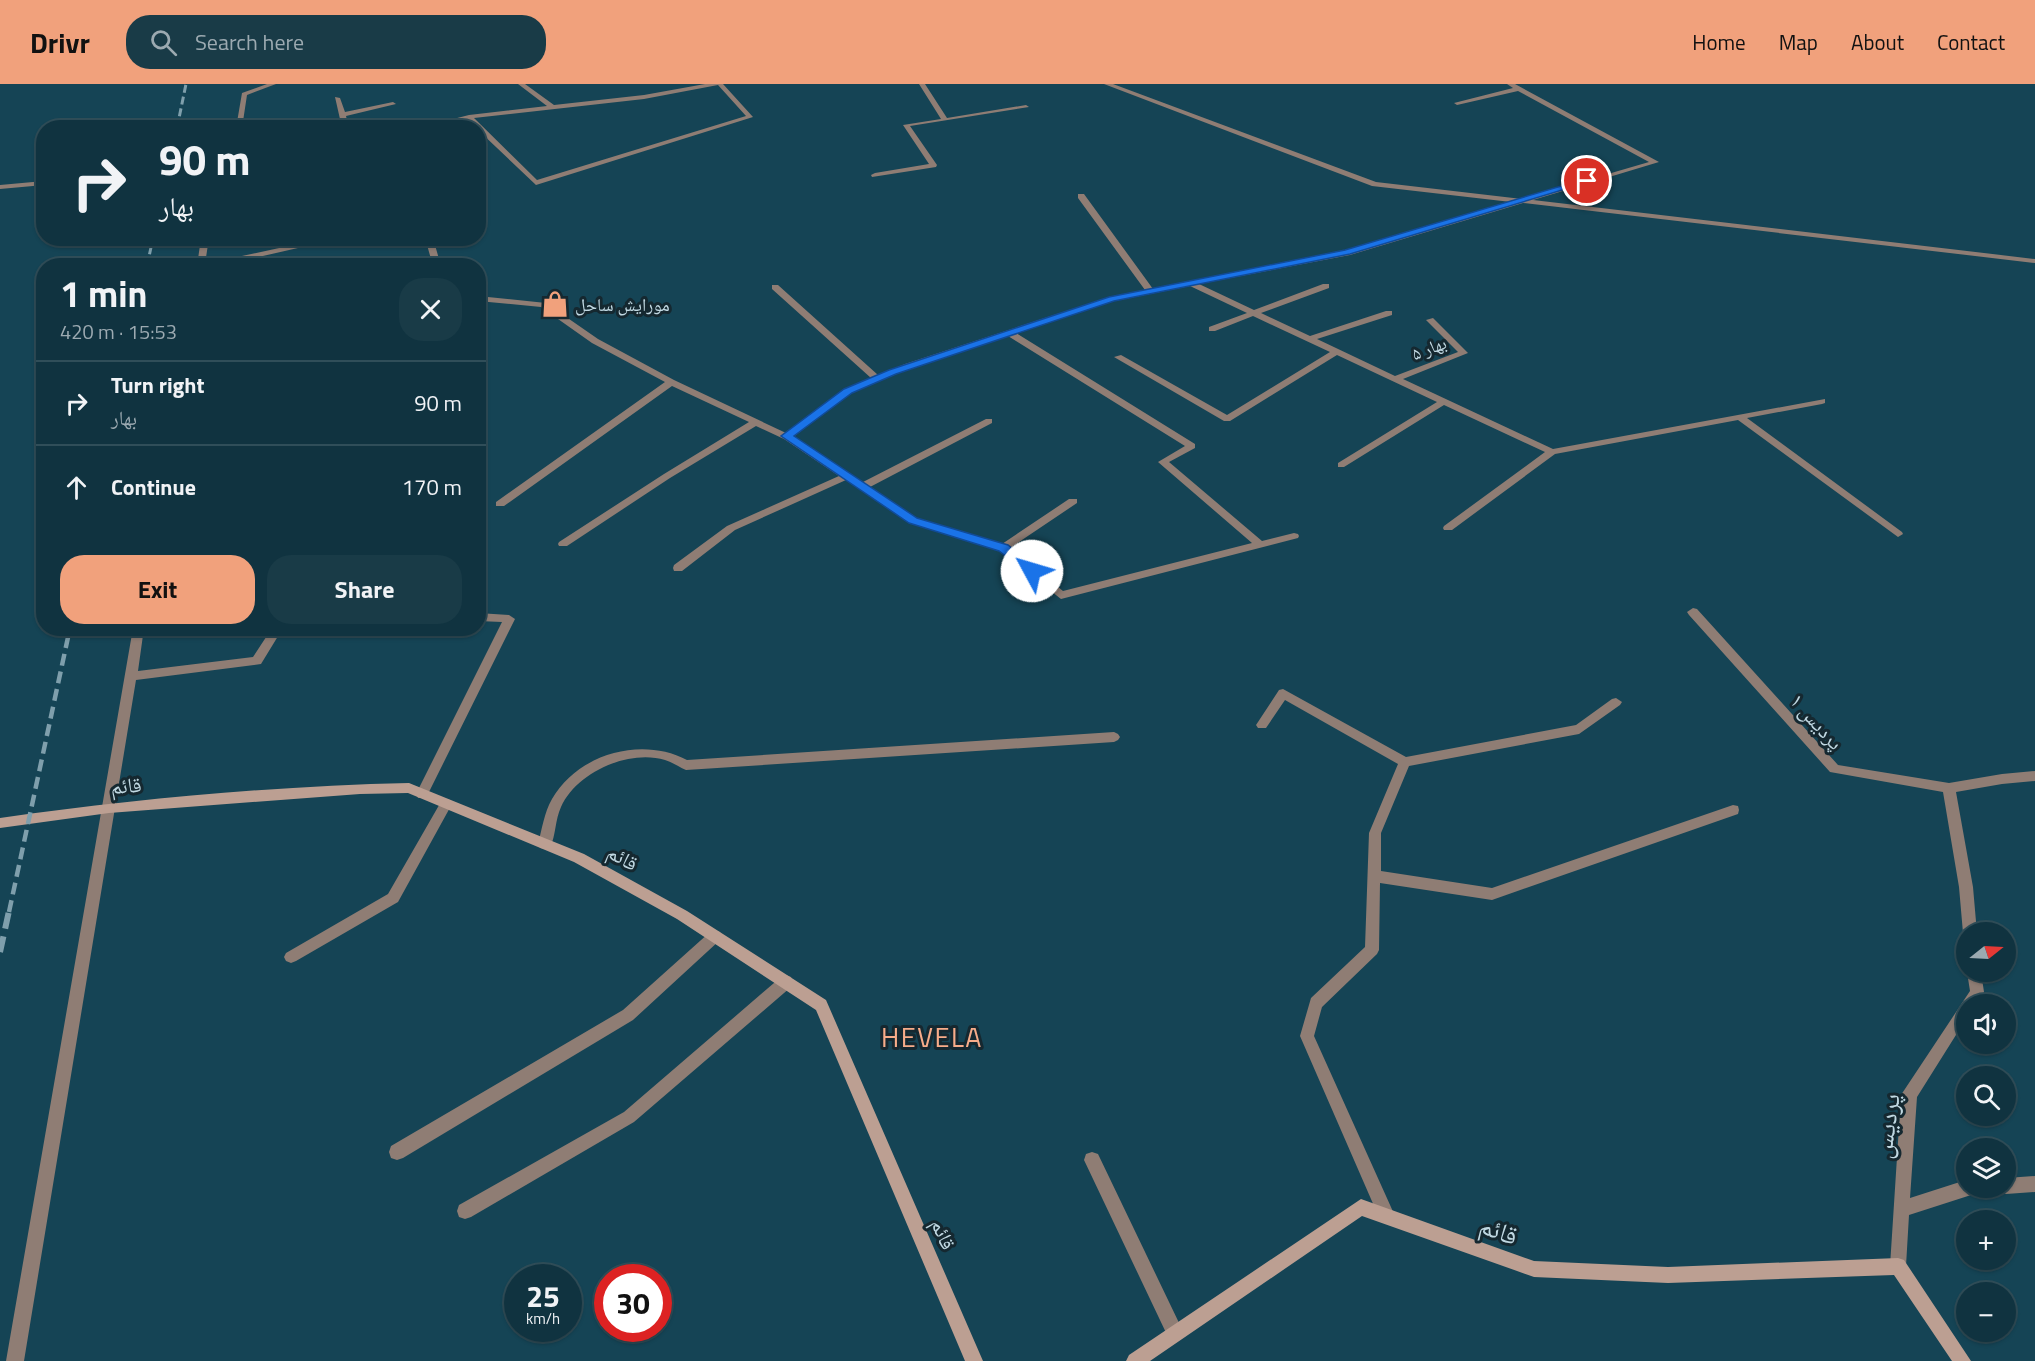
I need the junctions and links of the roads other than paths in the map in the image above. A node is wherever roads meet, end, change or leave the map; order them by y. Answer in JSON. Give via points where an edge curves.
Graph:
{"nodes":[{"id":1,"x":273,"y":84,"type":"edge"},
{"id":2,"x":521,"y":84,"type":"edge"},
{"id":3,"x":718,"y":84,"type":"edge"},
{"id":4,"x":922,"y":84,"type":"edge"},
{"id":5,"x":1107,"y":84,"type":"edge"},
{"id":6,"x":1510,"y":84,"type":"edge"},
{"id":7,"x":1519,"y":89,"type":"junction"},
{"id":8,"x":337,"y":98,"type":"dead end"},
{"id":9,"x":1457,"y":103,"type":"dead end"},
{"id":10,"x":393,"y":105,"type":"dead end"},
{"id":11,"x":1026,"y":107,"type":"dead end"},
{"id":12,"x":554,"y":108,"type":"junction"},
{"id":13,"x":342,"y":115,"type":"junction"},
{"id":14,"x":469,"y":117,"type":"junction"},
{"id":15,"x":239,"y":120,"type":"edge"},
{"id":16,"x":344,"y":120,"type":"edge"},
{"id":17,"x":456,"y":120,"type":"edge"},
{"id":18,"x":472,"y":120,"type":"edge"},
{"id":19,"x":945,"y":120,"type":"junction"},
{"id":20,"x":486,"y":134,"type":"edge"},
{"id":21,"x":875,"y":175,"type":"dead end"},
{"id":22,"x":36,"y":184,"type":"edge"},
{"id":23,"x":0,"y":187,"type":"edge"},
{"id":24,"x":1081,"y":196,"type":"dead end"},
{"id":25,"x":1520,"y":201,"type":"junction"},
{"id":26,"x":300,"y":246,"type":"edge"},
{"id":27,"x":241,"y":258,"type":"edge"},
{"id":28,"x":2035,"y":261,"type":"edge"},
{"id":29,"x":1193,"y":285,"type":"junction"},
{"id":30,"x":1326,"y":286,"type":"dead end"},
{"id":31,"x":774,"y":287,"type":"dead end"},
{"id":32,"x":1151,"y":292,"type":"junction"},
{"id":33,"x":486,"y":299,"type":"edge"},
{"id":34,"x":1389,"y":313,"type":"dead end"},
{"id":35,"x":1256,"y":314,"type":"junction"},
{"id":36,"x":1430,"y":320,"type":"dead end"},
{"id":37,"x":1212,"y":329,"type":"dead end"},
{"id":38,"x":1009,"y":333,"type":"junction"},
{"id":39,"x":1310,"y":339,"type":"junction"},
{"id":40,"x":1337,"y":352,"type":"junction"},
{"id":41,"x":1118,"y":357,"type":"dead end"},
{"id":42,"x":877,"y":379,"type":"junction"},
{"id":43,"x":1395,"y":379,"type":"junction"},
{"id":44,"x":671,"y":382,"type":"junction"},
{"id":45,"x":1822,"y":401,"type":"dead end"},
{"id":46,"x":1443,"y":402,"type":"junction"},
{"id":47,"x":1740,"y":417,"type":"junction"},
{"id":48,"x":989,"y":421,"type":"dead end"},
{"id":49,"x":756,"y":422,"type":"junction"},
{"id":50,"x":787,"y":436,"type":"junction"},
{"id":51,"x":1552,"y":452,"type":"junction"},
{"id":52,"x":1341,"y":465,"type":"dead end"},
{"id":53,"x":847,"y":476,"type":"junction"},
{"id":54,"x":862,"y":487,"type":"junction"},
{"id":55,"x":1073,"y":501,"type":"dead end"},
{"id":56,"x":500,"y":504,"type":"dead end"},
{"id":57,"x":1448,"y":528,"type":"dead end"},
{"id":58,"x":1899,"y":534,"type":"dead end"},
{"id":59,"x":1294,"y":536,"type":"dead end"},
{"id":60,"x":563,"y":544,"type":"dead end"},
{"id":61,"x":1260,"y":544,"type":"junction"},
{"id":62,"x":1004,"y":548,"type":"junction"},
{"id":63,"x":678,"y":568,"type":"dead end"},
{"id":64,"x":1693,"y":612,"type":"dead end"},
{"id":65,"x":486,"y":618,"type":"edge"},
{"id":66,"x":138,"y":636,"type":"edge"},
{"id":67,"x":273,"y":636,"type":"edge"},
{"id":68,"x":131,"y":676,"type":"junction"},
{"id":69,"x":1616,"y":702,"type":"dead end"},
{"id":70,"x":1262,"y":725,"type":"dead end"},
{"id":71,"x":1114,"y":737,"type":"dead end"},
{"id":72,"x":1405,"y":762,"type":"junction"},
{"id":73,"x":2035,"y":776,"type":"edge"},
{"id":74,"x":1949,"y":788,"type":"junction"},
{"id":75,"x":422,"y":794,"type":"junction"},
{"id":76,"x":446,"y":804,"type":"junction"},
{"id":77,"x":109,"y":808,"type":"junction"},
{"id":78,"x":1733,"y":810,"type":"dead end"},
{"id":79,"x":0,"y":823,"type":"edge"},
{"id":80,"x":545,"y":844,"type":"junction"},
{"id":81,"x":1374,"y":876,"type":"junction"},
{"id":82,"x":1970,"y":922,"type":"edge"},
{"id":83,"x":715,"y":936,"type":"junction"},
{"id":84,"x":291,"y":957,"type":"dead end"},
{"id":85,"x":786,"y":982,"type":"junction"},
{"id":86,"x":1956,"y":1023,"type":"edge"},
{"id":87,"x":397,"y":1152,"type":"dead end"},
{"id":88,"x":1092,"y":1160,"type":"dead end"},
{"id":89,"x":2035,"y":1184,"type":"edge"},
{"id":90,"x":2016,"y":1185,"type":"edge"},
{"id":91,"x":1956,"y":1192,"type":"edge"},
{"id":92,"x":1902,"y":1209,"type":"junction"},
{"id":93,"x":465,"y":1211,"type":"dead end"},
{"id":94,"x":1387,"y":1216,"type":"junction"},
{"id":95,"x":1898,"y":1266,"type":"junction"},
{"id":96,"x":1175,"y":1333,"type":"junction"},
{"id":97,"x":15,"y":1361,"type":"edge"},
{"id":98,"x":975,"y":1361,"type":"edge"},
{"id":99,"x":1135,"y":1361,"type":"edge"},
{"id":100,"x":1962,"y":1361,"type":"edge"}],
"edges":[{"from":1,"to":15,"type":"street","via":[[244,94]]},
{"from":2,"to":12,"type":"street"},
{"from":3,"to":12,"type":"street"},
{"from":3,"to":20,"type":"street","via":[[750,117],[536,183]]},
{"from":4,"to":19,"type":"street"},
{"from":5,"to":25,"type":"street","via":[[1374,184]]},
{"from":6,"to":7,"type":"street"},
{"from":7,"to":9,"type":"street"},
{"from":7,"to":25,"type":"street","via":[[1655,162]]},
{"from":8,"to":13,"type":"street"},
{"from":10,"to":13,"type":"street"},
{"from":11,"to":19,"type":"street"},
{"from":12,"to":14,"type":"street"},
{"from":13,"to":16,"type":"street"},
{"from":14,"to":17,"type":"street"},
{"from":14,"to":18,"type":"street"},
{"from":19,"to":21,"type":"street","via":[[906,125],[933,165]]},
{"from":22,"to":23,"type":"street"},
{"from":24,"to":32,"type":"street"},
{"from":25,"to":28,"type":"street"},
{"from":25,"to":29,"type":"street","via":[[1347,253]]},
{"from":26,"to":27,"type":"street"},
{"from":29,"to":32,"type":"street"},
{"from":29,"to":35,"type":"street"},
{"from":30,"to":35,"type":"street"},
{"from":31,"to":42,"type":"street"},
{"from":32,"to":38,"type":"street","via":[[1112,299]]},
{"from":33,"to":44,"type":"street","via":[[543,305],[596,341]]},
{"from":34,"to":39,"type":"street"},
{"from":35,"to":37,"type":"street"},
{"from":35,"to":39,"type":"street"},
{"from":36,"to":43,"type":"street","name":"بهار ۵","via":[[1464,353]]},
{"from":38,"to":42,"type":"street"},
{"from":38,"to":61,"type":"street","via":[[1192,446],[1163,462]]},
{"from":39,"to":40,"type":"street"},
{"from":40,"to":41,"type":"street","via":[[1227,419]]},
{"from":40,"to":43,"type":"street"},
{"from":42,"to":50,"type":"street","via":[[848,391]]},
{"from":43,"to":46,"type":"street"},
{"from":44,"to":49,"type":"street"},
{"from":44,"to":56,"type":"street"},
{"from":45,"to":47,"type":"street"},
{"from":46,"to":51,"type":"street"},
{"from":46,"to":52,"type":"street"},
{"from":47,"to":51,"type":"street"},
{"from":47,"to":58,"type":"street"},
{"from":48,"to":54,"type":"street"},
{"from":49,"to":50,"type":"street"},
{"from":49,"to":60,"type":"street"},
{"from":50,"to":53,"type":"street"},
{"from":51,"to":57,"type":"street"},
{"from":53,"to":54,"type":"street"},
{"from":53,"to":63,"type":"street","via":[[731,528]]},
{"from":54,"to":62,"type":"street","via":[[913,520]]},
{"from":55,"to":62,"type":"street"},
{"from":59,"to":61,"type":"street"},
{"from":61,"to":62,"type":"street","via":[[1061,595]]},
{"from":64,"to":74,"type":"street","name":"پرديس ۱","via":[[1834,769]]},
{"from":65,"to":75,"type":"street","via":[[509,619]]},
{"from":66,"to":68,"type":"street"},
{"from":67,"to":68,"type":"street","via":[[257,662]]},
{"from":68,"to":77,"type":"street"},
{"from":69,"to":72,"type":"street","via":[[1579,729]]},
{"from":70,"to":72,"type":"street","via":[[1282,693]]},
{"from":71,"to":80,"type":"street","via":[[686,765],[666,755],[642,753],[599,763],[575,780],[555,803]]},
{"from":72,"to":81,"type":"street","via":[[1375,833]]},
{"from":73,"to":74,"type":"street"},
{"from":74,"to":82,"type":"street"},
{"from":75,"to":76,"type":"street","name":"قائم"},
{"from":75,"to":77,"type":"street","name":"قائم","via":[[409,788],[360,789]]},
{"from":76,"to":80,"type":"street","name":"قائم"},
{"from":76,"to":84,"type":"street","via":[[393,898]]},
{"from":77,"to":79,"type":"street","name":"قائم"},
{"from":77,"to":97,"type":"street"},
{"from":78,"to":81,"type":"street","via":[[1492,894]]},
{"from":80,"to":83,"type":"street","name":"قائم","via":[[579,858]]},
{"from":81,"to":94,"type":"street","via":[[1372,950],[1316,1003],[1307,1036]]},
{"from":83,"to":85,"type":"street","name":"قائم"},
{"from":83,"to":87,"type":"street","via":[[628,1015]]},
{"from":85,"to":93,"type":"street","via":[[628,1117]]},
{"from":85,"to":98,"type":"street","name":"قائم","via":[[821,1005]]},
{"from":86,"to":92,"type":"street","name":"پرديس","via":[[1909,1095]]},
{"from":88,"to":96,"type":"street"},
{"from":89,"to":90,"type":"street"},
{"from":91,"to":92,"type":"street"},
{"from":92,"to":95,"type":"street","name":"پرديس"},
{"from":94,"to":95,"type":"street","name":"قائم","via":[[1534,1269],[1668,1275]]},
{"from":94,"to":96,"type":"street","name":"قائم","via":[[1361,1207]]},
{"from":95,"to":100,"type":"street"},
{"from":96,"to":99,"type":"street","name":"قائم"}]}
